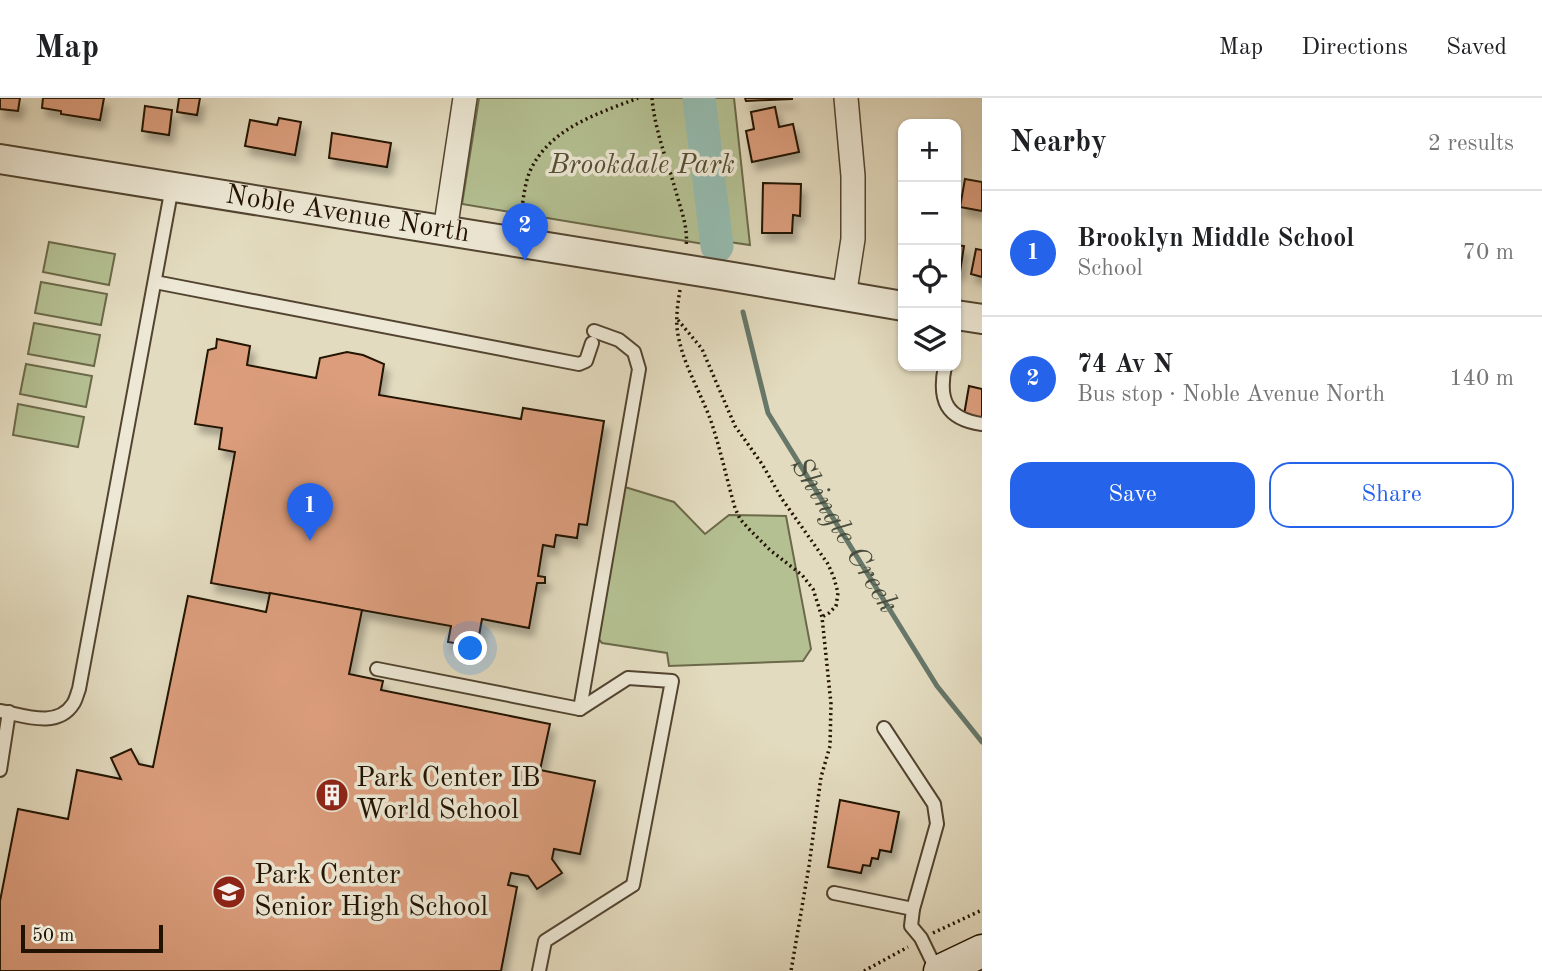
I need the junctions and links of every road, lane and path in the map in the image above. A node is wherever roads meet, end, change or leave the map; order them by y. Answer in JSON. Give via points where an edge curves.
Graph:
{"nodes":[{"id":1,"x":465,"y":98,"type":"edge"},
{"id":2,"x":638,"y":98,"type":"edge"},
{"id":3,"x":652,"y":98,"type":"edge"},
{"id":4,"x":846,"y":98,"type":"edge"},
{"id":5,"x":0,"y":159,"type":"edge"},
{"id":6,"x":172,"y":187,"type":"junction"},
{"id":7,"x":445,"y":231,"type":"junction"},
{"id":8,"x":515,"y":242,"type":"junction"},
{"id":9,"x":683,"y":269,"type":"junction"},
{"id":10,"x":155,"y":282,"type":"junction"},
{"id":11,"x":844,"y":297,"type":"junction"},
{"id":12,"x":898,"y":305,"type":"edge"},
{"id":13,"x":677,"y":318,"type":"junction"},
{"id":14,"x":944,"y":371,"type":"edge"},
{"id":15,"x":982,"y":424,"type":"edge"},
{"id":16,"x":822,"y":617,"type":"junction"},
{"id":17,"x":377,"y":670,"type":"dead end"},
{"id":18,"x":580,"y":709,"type":"junction"},
{"id":19,"x":5,"y":711,"type":"edge"},
{"id":20,"x":884,"y":728,"type":"dead end"},
{"id":21,"x":0,"y":770,"type":"edge"},
{"id":22,"x":834,"y":893,"type":"dead end"},
{"id":23,"x":913,"y":909,"type":"junction"},
{"id":24,"x":982,"y":951,"type":"edge"},
{"id":25,"x":540,"y":971,"type":"edge"},
{"id":26,"x":791,"y":971,"type":"edge"},
{"id":27,"x":939,"y":971,"type":"edge"}],
"edges":[{"from":1,"to":7,"type":"street"},
{"from":2,"to":8,"type":"path","via":[[582,120],[553,139],[526,182]]},
{"from":3,"to":9,"type":"path","via":[[654,122],[687,235]]},
{"from":4,"to":11,"type":"street","via":[[853,239]]},
{"from":5,"to":6,"type":"street","name":"Noble Avenue North"},
{"from":6,"to":7,"type":"street","name":"Noble Avenue North"},
{"from":6,"to":10,"type":"lane"},
{"from":7,"to":8,"type":"street","name":"Noble Avenue North"},
{"from":8,"to":9,"type":"street","name":"Noble Avenue North"},
{"from":9,"to":11,"type":"street","name":"Noble Avenue North"},
{"from":9,"to":13,"type":"path"},
{"from":10,"to":18,"type":"lane","via":[[579,364],[586,361],[593,337],[619,340],[634,352],[639,369]]},
{"from":10,"to":19,"type":"lane","via":[[74,704],[56,718]]},
{"from":11,"to":12,"type":"street","name":"Noble Avenue North"},
{"from":13,"to":16,"type":"path","via":[[680,344],[711,423],[740,519],[802,575],[813,589]]},
{"from":13,"to":16,"type":"path","via":[[702,349],[735,426],[828,564],[838,593],[836,606]]},
{"from":14,"to":15,"type":"lane","via":[[943,386],[950,411],[957,418]]},
{"from":16,"to":26,"type":"path","via":[[831,704],[830,746],[821,777]]},
{"from":17,"to":18,"type":"lane"},
{"from":18,"to":25,"type":"lane","via":[[628,678],[672,681],[633,885],[545,941]]},
{"from":19,"to":21,"type":"lane"},
{"from":20,"to":23,"type":"lane","via":[[934,804],[937,824]]},
{"from":22,"to":23,"type":"lane"},
{"from":23,"to":27,"type":"lane","via":[[911,926]]},
{"from":24,"to":27,"type":"main road"}]}
